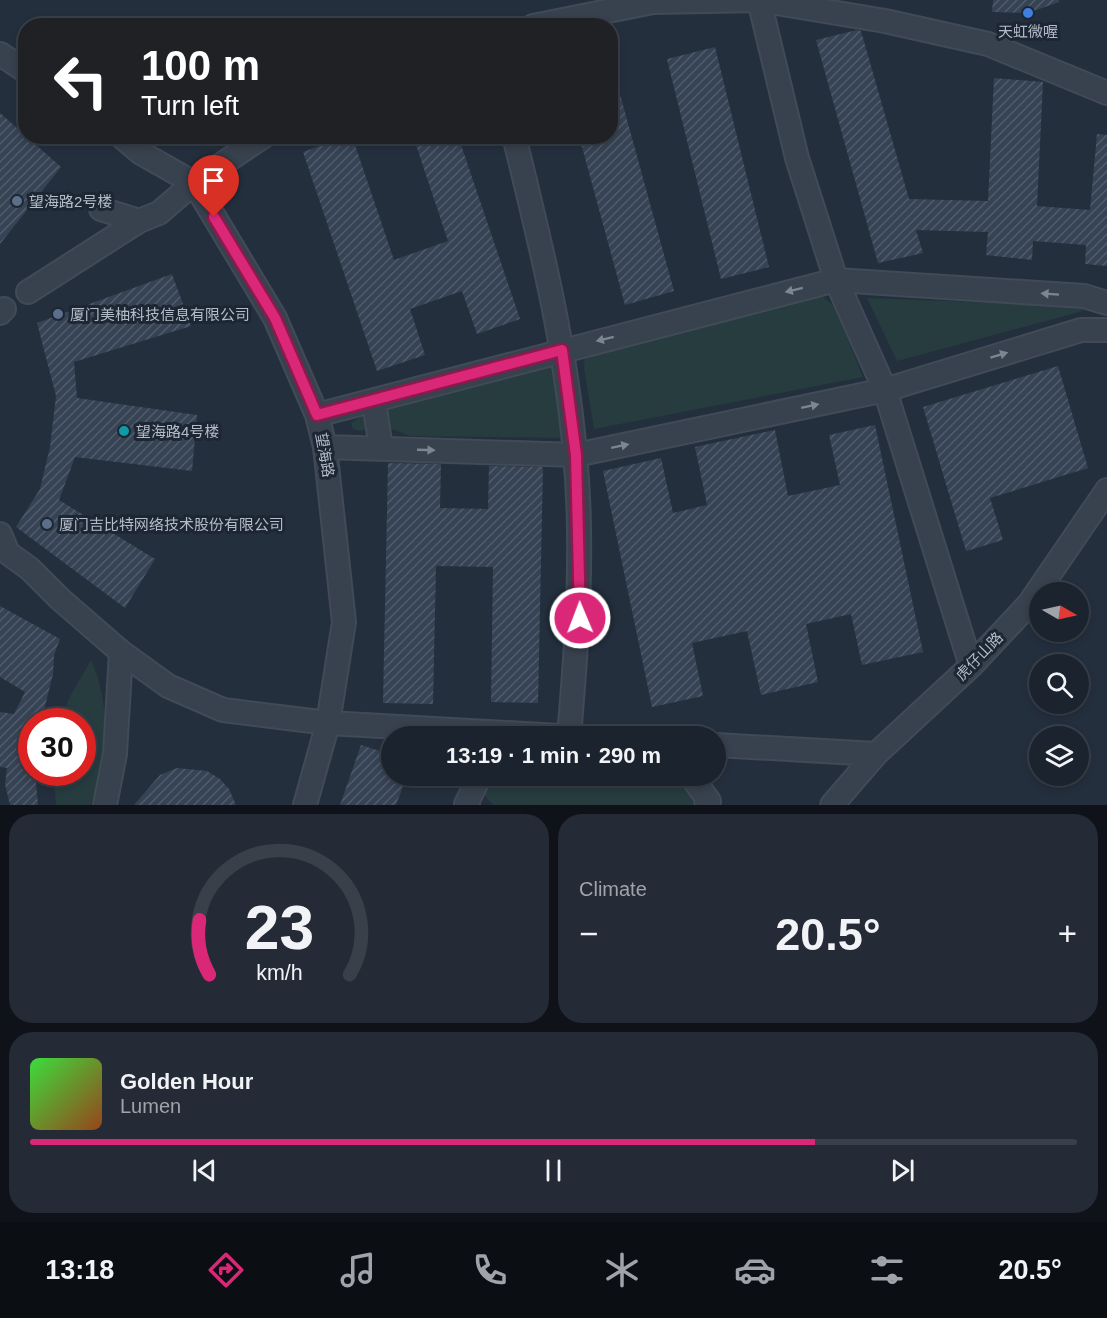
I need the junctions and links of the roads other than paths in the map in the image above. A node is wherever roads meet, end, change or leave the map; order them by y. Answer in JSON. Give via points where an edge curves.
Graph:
{"nodes":[{"id":1,"x":759,"y":0,"type":"edge"},
{"id":2,"x":572,"y":18,"type":"edge"},
{"id":3,"x":0,"y":54,"type":"edge"},
{"id":4,"x":18,"y":66,"type":"edge"},
{"id":5,"x":1107,"y":93,"type":"edge"},
{"id":6,"x":130,"y":144,"type":"edge"},
{"id":7,"x":252,"y":144,"type":"edge"},
{"id":8,"x":516,"y":144,"type":"edge"},
{"id":9,"x":194,"y":183,"type":"junction"},
{"id":10,"x":102,"y":209,"type":"dead end"},
{"id":11,"x":139,"y":221,"type":"junction"},
{"id":12,"x":836,"y":280,"type":"junction"},
{"id":13,"x":27,"y":292,"type":"dead end"},
{"id":14,"x":1107,"y":303,"type":"edge"},
{"id":15,"x":1107,"y":330,"type":"edge"},
{"id":16,"x":562,"y":350,"type":"junction"},
{"id":17,"x":885,"y":390,"type":"junction"},
{"id":18,"x":374,"y":402,"type":"junction"},
{"id":19,"x":317,"y":415,"type":"junction"},
{"id":20,"x":325,"y":447,"type":"junction"},
{"id":21,"x":381,"y":448,"type":"junction"},
{"id":22,"x":576,"y":455,"type":"junction"},
{"id":23,"x":1107,"y":490,"type":"edge"},
{"id":24,"x":0,"y":534,"type":"edge"},
{"id":25,"x":121,"y":652,"type":"junction"},
{"id":26,"x":971,"y":666,"type":"junction"},
{"id":27,"x":328,"y":723,"type":"junction"},
{"id":28,"x":570,"y":726,"type":"edge"},
{"id":29,"x":381,"y":727,"type":"edge"},
{"id":30,"x":726,"y":746,"type":"edge"},
{"id":31,"x":876,"y":754,"type":"junction"},
{"id":32,"x":475,"y":786,"type":"edge"},
{"id":33,"x":699,"y":786,"type":"edge"},
{"id":34,"x":105,"y":805,"type":"edge"},
{"id":35,"x":305,"y":805,"type":"edge"},
{"id":36,"x":466,"y":805,"type":"edge"},
{"id":37,"x":706,"y":805,"type":"edge"},
{"id":38,"x":832,"y":805,"type":"edge"}],
"edges":[{"from":1,"to":2,"type":"street","via":[[653,2]]},
{"from":1,"to":5,"type":"street","via":[[885,21],[988,44]]},
{"from":1,"to":12,"type":"street","via":[[797,159]]},
{"from":3,"to":4,"type":"street"},
{"from":6,"to":9,"type":"street","name":"望海路"},
{"from":7,"to":9,"type":"street"},
{"from":8,"to":16,"type":"street"},
{"from":9,"to":11,"type":"street","via":[[159,213]]},
{"from":9,"to":19,"type":"street","name":"望海路","via":[[275,318]]},
{"from":10,"to":11,"type":"street"},
{"from":11,"to":13,"type":"street"},
{"from":14,"to":12,"type":"street","one_way":true,"via":[[1084,296]]},
{"from":12,"to":16,"type":"street","one_way":true},
{"from":12,"to":17,"type":"street"},
{"from":17,"to":15,"type":"street","one_way":true,"via":[[1081,330]]},
{"from":16,"to":18,"type":"street"},
{"from":16,"to":22,"type":"street"},
{"from":22,"to":17,"type":"street","one_way":true},
{"from":17,"to":26,"type":"street"},
{"from":18,"to":19,"type":"street"},
{"from":18,"to":21,"type":"street"},
{"from":19,"to":20,"type":"street","name":"望海路"},
{"from":20,"to":21,"type":"street"},
{"from":20,"to":27,"type":"street","name":"望海路","via":[[344,622]]},
{"from":21,"to":22,"type":"street","one_way":true},
{"from":22,"to":28,"type":"street","via":[[580,618]]},
{"from":23,"to":26,"type":"street","name":"虎仔山路","via":[[1029,604]]},
{"from":24,"to":25,"type":"street","via":[[8,553],[30,568]]},
{"from":25,"to":27,"type":"street","via":[[168,686],[223,710]]},
{"from":25,"to":34,"type":"street","via":[[115,754]]},
{"from":26,"to":31,"type":"street","name":"虎仔山路"},
{"from":27,"to":29,"type":"street"},
{"from":27,"to":35,"type":"street","name":"望海路"},
{"from":30,"to":31,"type":"street"},
{"from":31,"to":38,"type":"street","name":"虎仔山路"},
{"from":32,"to":36,"type":"street"},
{"from":33,"to":37,"type":"street","via":[[709,801]]}]}
